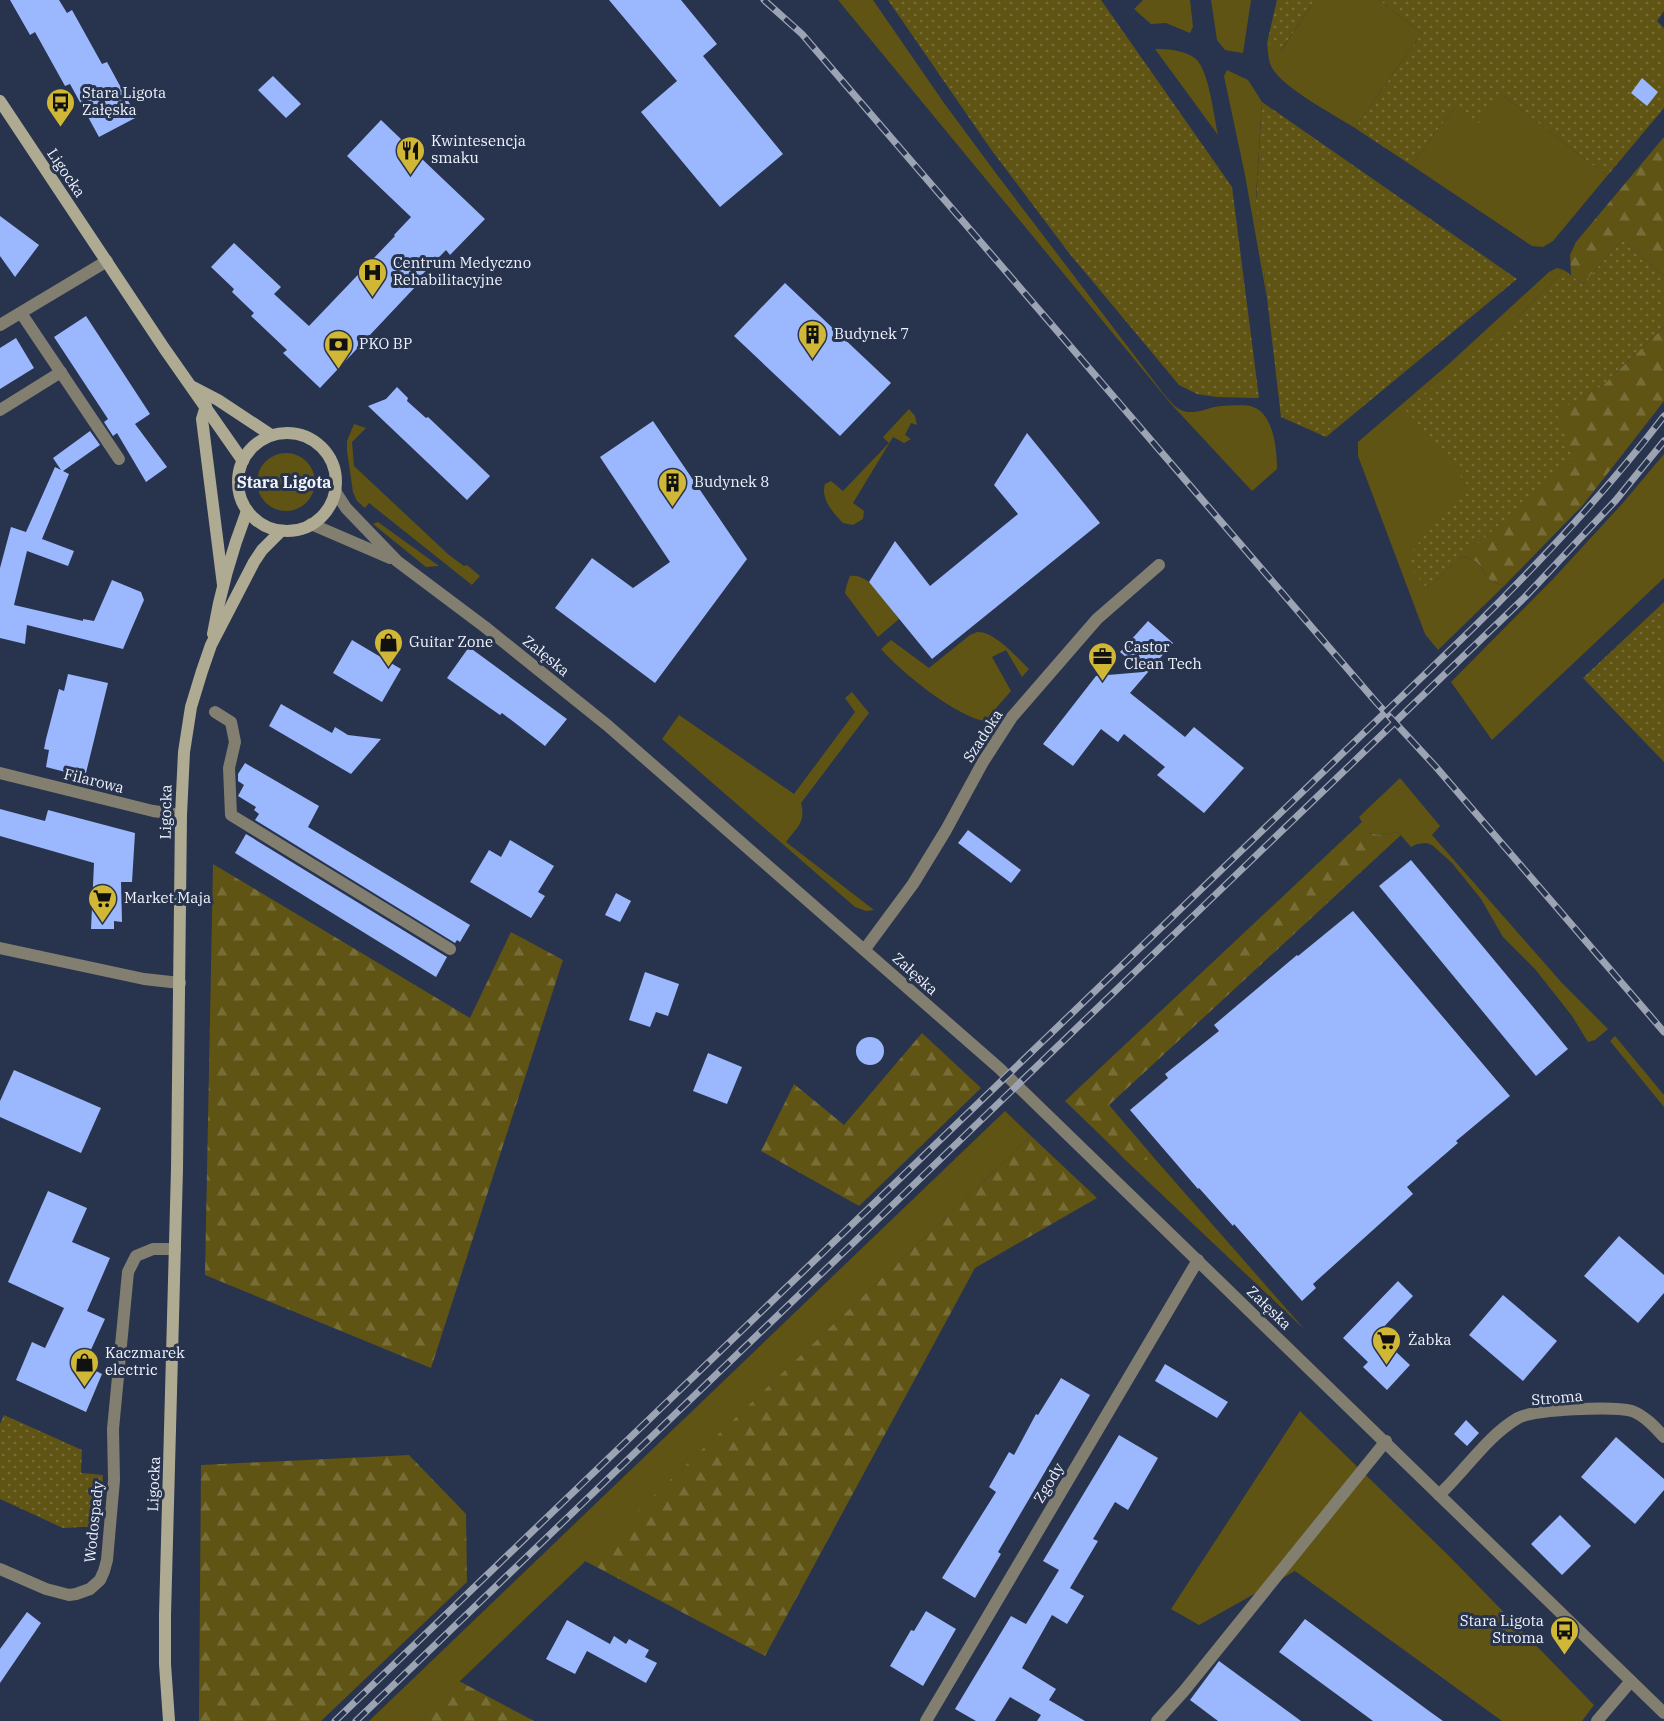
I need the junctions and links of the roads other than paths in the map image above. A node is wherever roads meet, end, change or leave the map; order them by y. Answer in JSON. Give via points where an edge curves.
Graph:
{"nodes":[{"id":1,"x":0,"y":101,"type":"edge"},
{"id":2,"x":107,"y":261,"type":"junction"},
{"id":3,"x":21,"y":313,"type":"junction"},
{"id":4,"x":0,"y":325,"type":"edge"},
{"id":5,"x":61,"y":372,"type":"junction"},
{"id":6,"x":190,"y":385,"type":"junction"},
{"id":7,"x":206,"y":406,"type":"junction"},
{"id":8,"x":0,"y":410,"type":"edge"},
{"id":9,"x":272,"y":435,"type":"junction"},
{"id":10,"x":119,"y":459,"type":"dead end"},
{"id":11,"x":243,"y":461,"type":"junction"},
{"id":12,"x":335,"y":491,"type":"junction"},
{"id":13,"x":248,"y":511,"type":"junction"},
{"id":14,"x":312,"y":524,"type":"junction"},
{"id":15,"x":281,"y":531,"type":"junction"},
{"id":16,"x":397,"y":561,"type":"junction"},
{"id":17,"x":1159,"y":565,"type":"dead end"},
{"id":18,"x":224,"y":585,"type":"junction"},
{"id":19,"x":211,"y":645,"type":"junction"},
{"id":20,"x":216,"y":712,"type":"dead end"},
{"id":21,"x":0,"y":773,"type":"edge"},
{"id":22,"x":181,"y":814,"type":"junction"},
{"id":23,"x":0,"y":948,"type":"edge"},
{"id":24,"x":450,"y":949,"type":"dead end"},
{"id":25,"x":865,"y":949,"type":"junction"},
{"id":26,"x":180,"y":983,"type":"junction"},
{"id":27,"x":175,"y":1249,"type":"junction"},
{"id":28,"x":1198,"y":1260,"type":"junction"},
{"id":29,"x":1664,"y":1437,"type":"edge"},
{"id":30,"x":1386,"y":1441,"type":"junction"},
{"id":31,"x":1439,"y":1495,"type":"junction"},
{"id":32,"x":0,"y":1569,"type":"edge"},
{"id":33,"x":1631,"y":1681,"type":"junction"},
{"id":34,"x":1664,"y":1713,"type":"edge"},
{"id":35,"x":169,"y":1721,"type":"edge"},
{"id":36,"x":926,"y":1721,"type":"edge"},
{"id":37,"x":1157,"y":1721,"type":"edge"},
{"id":38,"x":1597,"y":1721,"type":"edge"}],
"edges":[{"from":1,"to":2,"type":"street","name":"Ligocka"},
{"from":2,"to":3,"type":"street"},
{"from":2,"to":6,"type":"street","name":"Ligocka"},
{"from":3,"to":4,"type":"street"},
{"from":3,"to":5,"type":"street"},
{"from":5,"to":8,"type":"street"},
{"from":5,"to":10,"type":"street"},
{"from":6,"to":7,"type":"street","name":"Ligocka"},
{"from":6,"to":9,"type":"street","name":"Ligocka"},
{"from":7,"to":11,"type":"street","name":"Ligocka"},
{"from":7,"to":18,"type":"street","via":[[202,419]]},
{"from":9,"to":11,"type":"street","via":[[254,445]]},
{"from":9,"to":12,"type":"street","via":[[297,434],[317,443],[333,465]]},
{"from":11,"to":13,"type":"street","via":[[238,490]]},
{"from":12,"to":14,"type":"street","via":[[324,514]]},
{"from":12,"to":16,"type":"street","name":"Załęska","via":[[346,508]]},
{"from":13,"to":15,"type":"street","via":[[266,526]]},
{"from":13,"to":18,"type":"street","name":"Ligocka"},
{"from":14,"to":15,"type":"street"},
{"from":14,"to":16,"type":"street","name":"Załęska"},
{"from":15,"to":19,"type":"street","name":"Ligocka","via":[[254,562]]},
{"from":16,"to":25,"type":"street","name":"Załęska","via":[[607,725]]},
{"from":17,"to":25,"type":"street","name":"Szadoka","via":[[1097,619],[1012,717],[914,884]]},
{"from":18,"to":19,"type":"street","name":"Ligocka"},
{"from":19,"to":22,"type":"street","name":"Ligocka","via":[[188,723]]},
{"from":20,"to":24,"type":"street","via":[[231,722],[235,742],[229,768],[231,815]]},
{"from":21,"to":22,"type":"street","name":"Filarowa","via":[[153,811]]},
{"from":22,"to":26,"type":"street","name":"Ligocka"},
{"from":23,"to":26,"type":"street"},
{"from":25,"to":28,"type":"street","name":"Załęska","via":[[999,1068]]},
{"from":26,"to":27,"type":"street","name":"Ligocka"},
{"from":27,"to":32,"type":"street","name":"Wodospady","via":[[153,1249],[136,1256],[128,1272],[113,1430],[111,1519],[107,1560],[100,1580],[83,1592],[69,1595]]},
{"from":27,"to":35,"type":"street","name":"Ligocka","via":[[165,1615]]},
{"from":28,"to":30,"type":"street","name":"Załęska"},
{"from":28,"to":36,"type":"street","name":"Zgody"},
{"from":29,"to":31,"type":"street","name":"Stroma","via":[[1647,1420],[1625,1410],[1526,1415],[1499,1433]]},
{"from":30,"to":31,"type":"street","name":"Załęska"},
{"from":30,"to":37,"type":"street"},
{"from":31,"to":33,"type":"street","name":"Załęska"},
{"from":33,"to":34,"type":"street","name":"Załęska"},
{"from":33,"to":38,"type":"street"}]}
